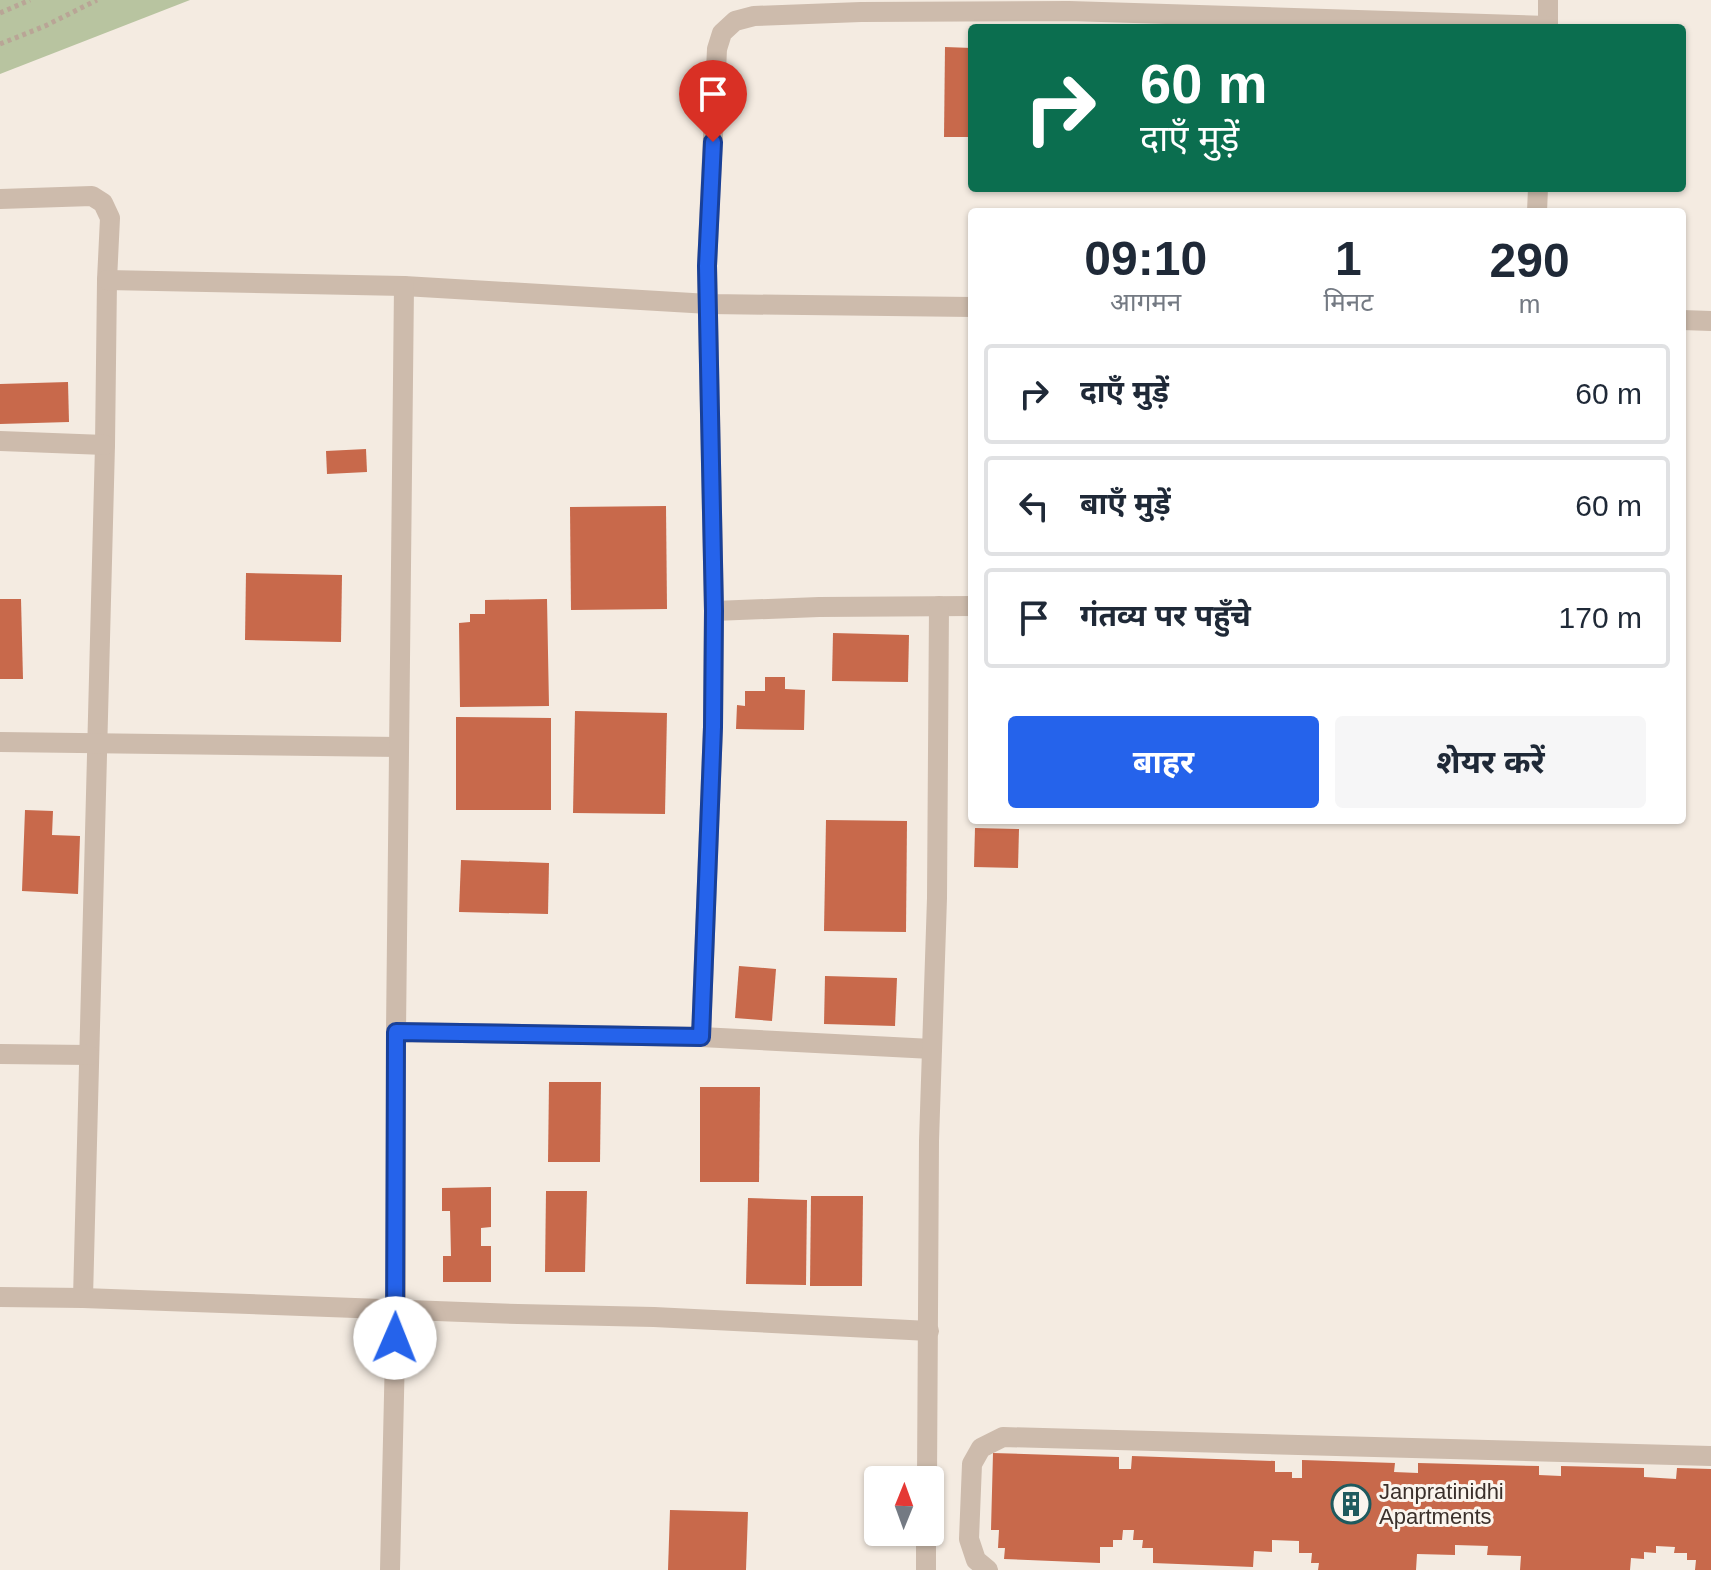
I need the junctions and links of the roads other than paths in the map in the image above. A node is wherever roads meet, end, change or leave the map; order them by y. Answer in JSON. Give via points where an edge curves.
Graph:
{"nodes":[{"id":1,"x":1548,"y":0,"type":"edge"},
{"id":2,"x":1070,"y":5,"type":"edge"},
{"id":3,"x":1302,"y":9,"type":"edge"},
{"id":4,"x":1507,"y":24,"type":"edge"},
{"id":5,"x":1548,"y":24,"type":"edge"},
{"id":6,"x":0,"y":199,"type":"edge"},
{"id":7,"x":107,"y":280,"type":"junction"},
{"id":8,"x":404,"y":286,"type":"junction"},
{"id":9,"x":709,"y":304,"type":"junction"},
{"id":10,"x":968,"y":307,"type":"edge"},
{"id":11,"x":1686,"y":320,"type":"edge"},
{"id":12,"x":1711,"y":321,"type":"edge"},
{"id":13,"x":0,"y":441,"type":"edge"},
{"id":14,"x":105,"y":445,"type":"junction"},
{"id":15,"x":939,"y":606,"type":"junction"},
{"id":16,"x":968,"y":606,"type":"edge"},
{"id":17,"x":714,"y":611,"type":"junction"},
{"id":18,"x":0,"y":742,"type":"edge"},
{"id":19,"x":97,"y":744,"type":"junction"},
{"id":20,"x":399,"y":747,"type":"junction"},
{"id":21,"x":396,"y":1032,"type":"junction"},
{"id":22,"x":701,"y":1037,"type":"junction"},
{"id":23,"x":932,"y":1049,"type":"junction"},
{"id":24,"x":0,"y":1054,"type":"edge"},
{"id":25,"x":89,"y":1055,"type":"junction"},
{"id":26,"x":0,"y":1297,"type":"edge"},
{"id":27,"x":83,"y":1298,"type":"junction"},
{"id":28,"x":396,"y":1309,"type":"junction"},
{"id":29,"x":929,"y":1331,"type":"junction"},
{"id":30,"x":1711,"y":1456,"type":"edge"},
{"id":31,"x":927,"y":1466,"type":"edge"},
{"id":32,"x":926,"y":1546,"type":"edge"},
{"id":33,"x":390,"y":1570,"type":"edge"},
{"id":34,"x":926,"y":1570,"type":"edge"},
{"id":35,"x":988,"y":1570,"type":"edge"}],
"edges":[{"from":1,"to":5,"type":"street"},
{"from":2,"to":3,"type":"street"},
{"from":2,"to":9,"type":"street","via":[[754,16],[735,21],[722,33],[717,49]]},
{"from":3,"to":4,"type":"street"},
{"from":6,"to":7,"type":"street","via":[[92,196],[103,203],[110,218]]},
{"from":7,"to":8,"type":"street"},
{"from":7,"to":14,"type":"street"},
{"from":8,"to":9,"type":"street"},
{"from":8,"to":20,"type":"street"},
{"from":9,"to":10,"type":"street"},
{"from":9,"to":17,"type":"street"},
{"from":11,"to":12,"type":"street"},
{"from":13,"to":14,"type":"street"},
{"from":14,"to":19,"type":"street"},
{"from":15,"to":16,"type":"street"},
{"from":15,"to":17,"type":"street"},
{"from":15,"to":23,"type":"street"},
{"from":17,"to":22,"type":"street"},
{"from":18,"to":19,"type":"street"},
{"from":19,"to":20,"type":"street"},
{"from":19,"to":25,"type":"street"},
{"from":20,"to":21,"type":"street"},
{"from":21,"to":22,"type":"street"},
{"from":21,"to":28,"type":"street"},
{"from":22,"to":23,"type":"street"},
{"from":23,"to":29,"type":"street"},
{"from":24,"to":25,"type":"street"},
{"from":25,"to":27,"type":"street"},
{"from":26,"to":27,"type":"street"},
{"from":27,"to":28,"type":"street"},
{"from":28,"to":29,"type":"street"},
{"from":28,"to":33,"type":"street"},
{"from":29,"to":31,"type":"street"},
{"from":30,"to":35,"type":"street","via":[[1003,1437],[981,1448],[972,1464],[969,1539],[976,1560]]},
{"from":32,"to":34,"type":"street"}]}
